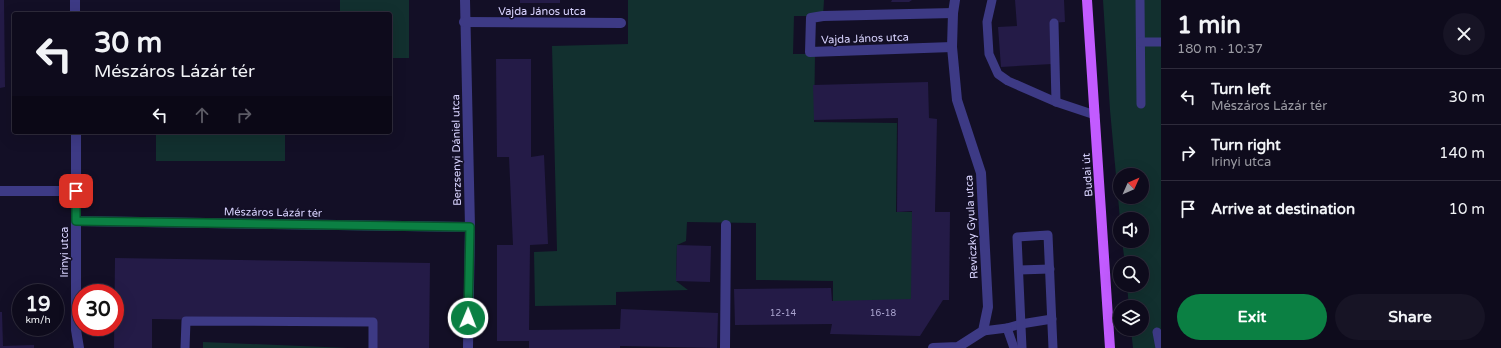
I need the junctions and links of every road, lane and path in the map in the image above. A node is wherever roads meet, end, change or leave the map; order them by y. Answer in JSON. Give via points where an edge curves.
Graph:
{"nodes":[{"id":1,"x":75,"y":0,"type":"edge"},
{"id":2,"x":465,"y":0,"type":"edge"},
{"id":3,"x":955,"y":0,"type":"edge"},
{"id":4,"x":992,"y":0,"type":"edge"},
{"id":5,"x":1087,"y":0,"type":"edge"},
{"id":6,"x":1140,"y":0,"type":"edge"},
{"id":7,"x":75,"y":12,"type":"edge"},
{"id":8,"x":953,"y":13,"type":"junction"},
{"id":9,"x":464,"y":22,"type":"junction"},
{"id":10,"x":621,"y":22,"type":"dead end"},
{"id":11,"x":1054,"y":23,"type":"dead end"},
{"id":12,"x":1141,"y":42,"type":"junction"},
{"id":13,"x":1161,"y":42,"type":"edge"},
{"id":14,"x":952,"y":47,"type":"junction"},
{"id":15,"x":1056,"y":102,"type":"junction"},
{"id":16,"x":1141,"y":104,"type":"dead end"},
{"id":17,"x":1095,"y":115,"type":"junction"},
{"id":18,"x":76,"y":134,"type":"edge"},
{"id":19,"x":0,"y":191,"type":"edge"},
{"id":20,"x":76,"y":191,"type":"junction"},
{"id":21,"x":76,"y":221,"type":"junction"},
{"id":22,"x":726,"y":225,"type":"dead end"},
{"id":23,"x":470,"y":227,"type":"junction"},
{"id":24,"x":1050,"y":269,"type":"junction"},
{"id":25,"x":1019,"y":270,"type":"junction"},
{"id":26,"x":1052,"y":319,"type":"junction"},
{"id":27,"x":1021,"y":324,"type":"junction"},
{"id":28,"x":1007,"y":328,"type":"junction"},
{"id":29,"x":983,"y":331,"type":"junction"},
{"id":30,"x":1157,"y":332,"type":"dead end"},
{"id":31,"x":958,"y":347,"type":"edge"},
{"id":32,"x":79,"y":348,"type":"edge"},
{"id":33,"x":185,"y":348,"type":"edge"},
{"id":34,"x":373,"y":348,"type":"edge"},
{"id":35,"x":468,"y":348,"type":"edge"},
{"id":36,"x":725,"y":348,"type":"edge"},
{"id":37,"x":933,"y":348,"type":"edge"},
{"id":38,"x":1014,"y":348,"type":"edge"},
{"id":39,"x":1022,"y":348,"type":"edge"},
{"id":40,"x":1053,"y":348,"type":"edge"},
{"id":41,"x":1110,"y":348,"type":"edge"},
{"id":42,"x":1160,"y":348,"type":"edge"}],
"edges":[{"from":1,"to":7,"type":"street"},
{"from":2,"to":9,"type":"street","name":"Berzsenyi Dániel utca"},
{"from":3,"to":8,"type":"street","name":"Reviczky Gyula utca"},
{"from":4,"to":15,"type":"lane","via":[[988,22],[989,54],[998,74]]},
{"from":5,"to":17,"type":"main road","name":"Budai út"},
{"from":6,"to":12,"type":"lane"},
{"from":8,"to":14,"type":"street","name":"Reviczky Gyula utca"},
{"from":8,"to":14,"type":"street","name":"Vajda János utca","via":[[811,18],[810,52]]},
{"from":9,"to":10,"type":"street","name":"Vajda János utca"},
{"from":9,"to":23,"type":"street","name":"Berzsenyi Dániel utca"},
{"from":11,"to":15,"type":"lane"},
{"from":12,"to":13,"type":"lane"},
{"from":12,"to":16,"type":"lane"},
{"from":14,"to":29,"type":"street","name":"Reviczky Gyula utca","via":[[957,100],[982,173],[988,307]]},
{"from":15,"to":17,"type":"lane"},
{"from":17,"to":41,"type":"main road","name":"Budai út"},
{"from":18,"to":20,"type":"street","name":"Irinyi utca"},
{"from":19,"to":20,"type":"street"},
{"from":20,"to":21,"type":"street","name":"Irinyi utca"},
{"from":21,"to":23,"type":"street","name":"Mészáros Lázár tér"},
{"from":21,"to":32,"type":"street","name":"Irinyi utca","via":[[76,330]]},
{"from":22,"to":36,"type":"street"},
{"from":23,"to":35,"type":"street","name":"Berzsenyi Dániel utca"},
{"from":24,"to":25,"type":"lane"},
{"from":24,"to":25,"type":"lane","via":[[1048,235],[1017,237]]},
{"from":24,"to":26,"type":"lane"},
{"from":25,"to":27,"type":"lane"},
{"from":26,"to":27,"type":"lane"},
{"from":26,"to":40,"type":"lane"},
{"from":27,"to":28,"type":"lane"},
{"from":27,"to":39,"type":"lane"},
{"from":28,"to":29,"type":"lane"},
{"from":28,"to":38,"type":"lane"},
{"from":29,"to":31,"type":"street"},
{"from":30,"to":42,"type":"lane"},
{"from":31,"to":37,"type":"street"},
{"from":33,"to":34,"type":"lane","via":[[186,321],[373,322]]}]}
